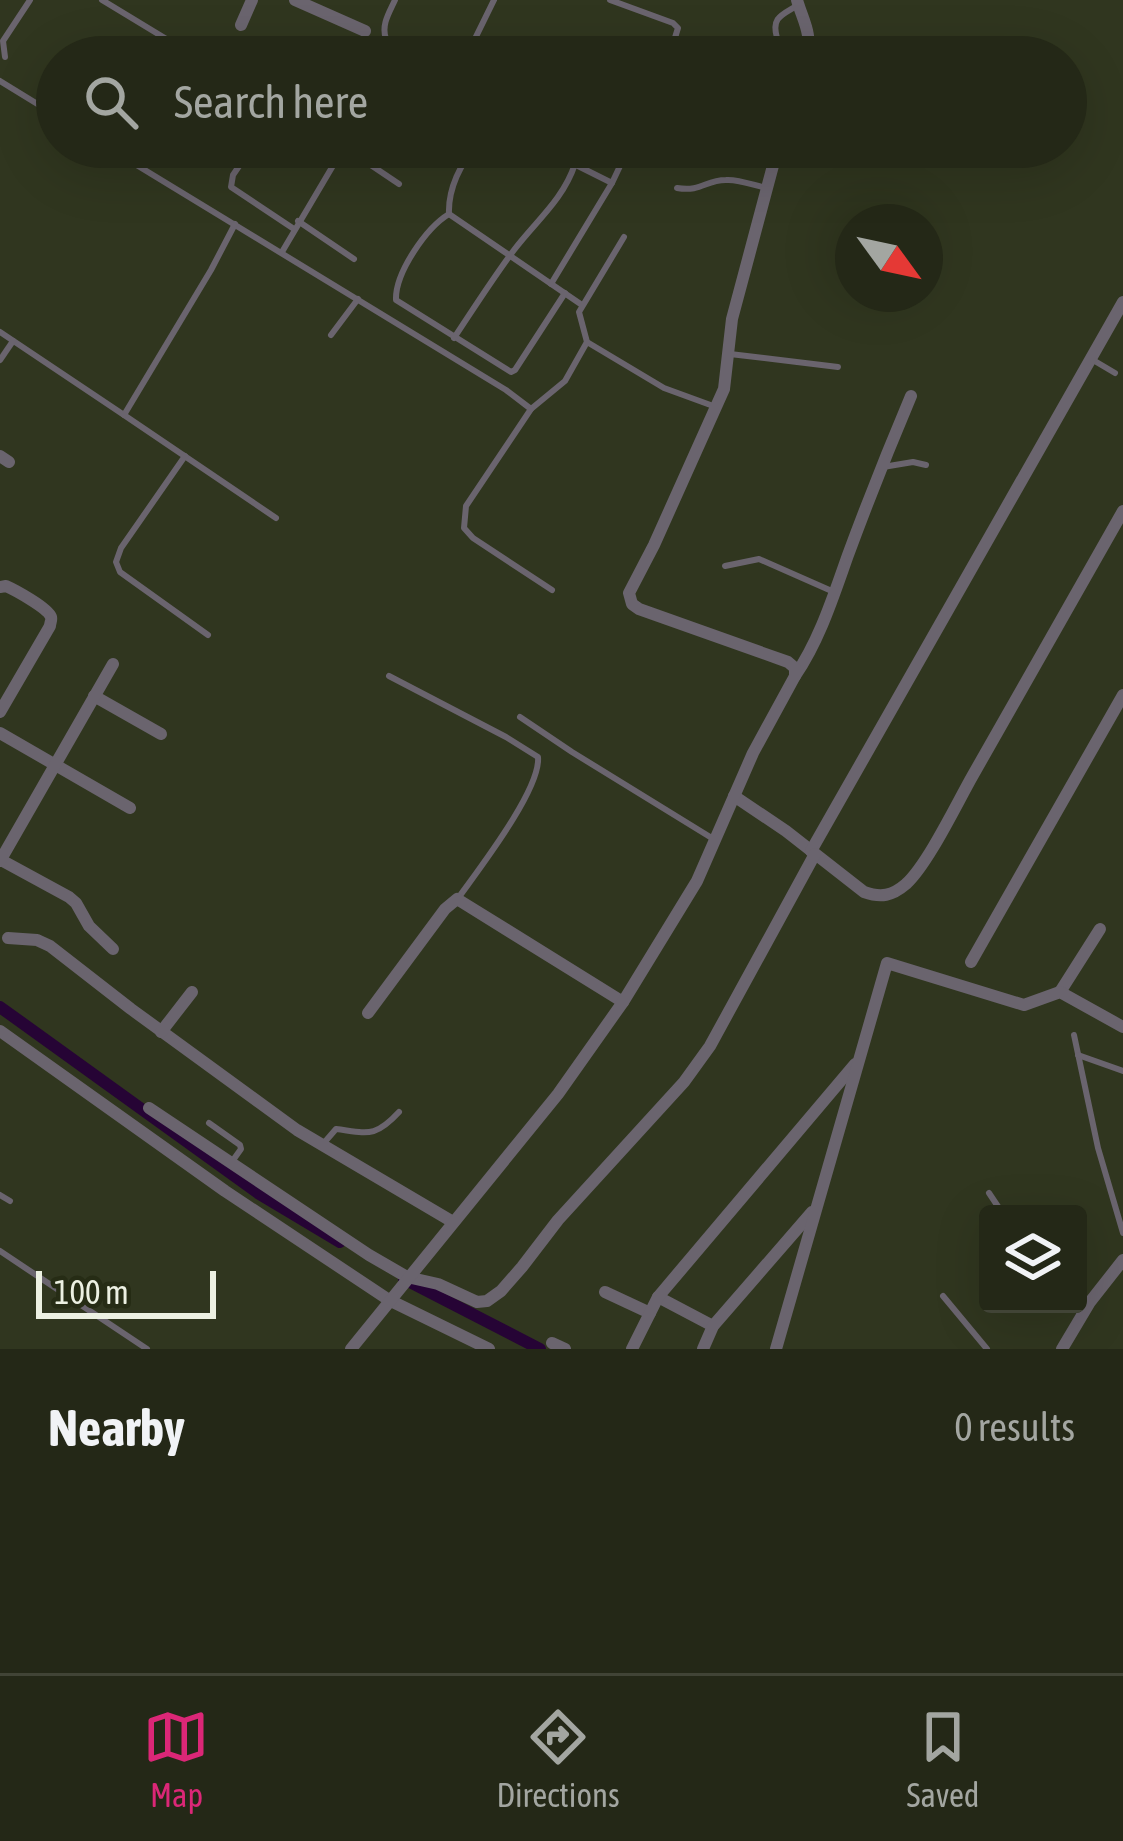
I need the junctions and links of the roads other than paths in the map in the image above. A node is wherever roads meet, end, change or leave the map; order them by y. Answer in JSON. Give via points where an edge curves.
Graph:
{"nodes":[{"id":1,"x":30,"y":0,"type":"edge"},
{"id":2,"x":102,"y":0,"type":"edge"},
{"id":3,"x":252,"y":0,"type":"edge"},
{"id":4,"x":295,"y":0,"type":"edge"},
{"id":5,"x":395,"y":0,"type":"edge"},
{"id":6,"x":494,"y":0,"type":"edge"},
{"id":7,"x":610,"y":0,"type":"edge"},
{"id":8,"x":798,"y":3,"type":"edge"},
{"id":9,"x":241,"y":25,"type":"dead end"},
{"id":10,"x":365,"y":32,"type":"dead end"},
{"id":11,"x":161,"y":36,"type":"edge"},
{"id":12,"x":385,"y":36,"type":"edge"},
{"id":13,"x":476,"y":36,"type":"edge"},
{"id":14,"x":676,"y":36,"type":"edge"},
{"id":15,"x":776,"y":36,"type":"edge"},
{"id":16,"x":809,"y":36,"type":"edge"},
{"id":17,"x":5,"y":57,"type":"dead end"},
{"id":18,"x":0,"y":81,"type":"edge"},
{"id":19,"x":36,"y":103,"type":"edge"},
{"id":20,"x":142,"y":168,"type":"edge"},
{"id":21,"x":238,"y":168,"type":"edge"},
{"id":22,"x":331,"y":168,"type":"edge"},
{"id":23,"x":375,"y":168,"type":"edge"},
{"id":24,"x":462,"y":168,"type":"edge"},
{"id":25,"x":573,"y":168,"type":"edge"},
{"id":26,"x":583,"y":168,"type":"edge"},
{"id":27,"x":619,"y":168,"type":"edge"},
{"id":28,"x":772,"y":168,"type":"edge"},
{"id":29,"x":612,"y":183,"type":"junction"},
{"id":30,"x":399,"y":184,"type":"dead end"},
{"id":31,"x":677,"y":188,"type":"dead end"},
{"id":32,"x":766,"y":188,"type":"junction"},
{"id":33,"x":449,"y":214,"type":"junction"},
{"id":34,"x":235,"y":224,"type":"junction"},
{"id":35,"x":296,"y":225,"type":"junction"},
{"id":36,"x":624,"y":237,"type":"dead end"},
{"id":37,"x":282,"y":252,"type":"junction"},
{"id":38,"x":509,"y":256,"type":"junction"},
{"id":39,"x":354,"y":259,"type":"dead end"},
{"id":40,"x":551,"y":284,"type":"junction"},
{"id":41,"x":565,"y":293,"type":"junction"},
{"id":42,"x":358,"y":299,"type":"junction"},
{"id":43,"x":1123,"y":302,"type":"edge"},
{"id":44,"x":582,"y":305,"type":"junction"},
{"id":45,"x":1109,"y":326,"type":"junction"},
{"id":46,"x":0,"y":332,"type":"edge"},
{"id":47,"x":1123,"y":333,"type":"edge"},
{"id":48,"x":331,"y":335,"type":"dead end"},
{"id":49,"x":454,"y":338,"type":"junction"},
{"id":50,"x":13,"y":341,"type":"junction"},
{"id":51,"x":587,"y":342,"type":"junction"},
{"id":52,"x":727,"y":354,"type":"junction"},
{"id":53,"x":1090,"y":358,"type":"junction"},
{"id":54,"x":0,"y":360,"type":"edge"},
{"id":55,"x":838,"y":367,"type":"dead end"},
{"id":56,"x":1115,"y":373,"type":"dead end"},
{"id":57,"x":911,"y":396,"type":"dead end"},
{"id":58,"x":716,"y":407,"type":"junction"},
{"id":59,"x":531,"y":409,"type":"junction"},
{"id":60,"x":124,"y":415,"type":"junction"},
{"id":61,"x":185,"y":456,"type":"junction"},
{"id":62,"x":926,"y":465,"type":"dead end"},
{"id":63,"x":881,"y":467,"type":"junction"},
{"id":64,"x":1123,"y":511,"type":"edge"},
{"id":65,"x":276,"y":518,"type":"dead end"},
{"id":66,"x":725,"y":566,"type":"dead end"},
{"id":67,"x":0,"y":587,"type":"edge"},
{"id":68,"x":552,"y":590,"type":"dead end"},
{"id":69,"x":835,"y":592,"type":"junction"},
{"id":70,"x":208,"y":635,"type":"dead end"},
{"id":71,"x":113,"y":664,"type":"dead end"},
{"id":72,"x":389,"y":676,"type":"dead end"},
{"id":73,"x":795,"y":676,"type":"junction"},
{"id":74,"x":1123,"y":695,"type":"edge"},
{"id":75,"x":94,"y":696,"type":"junction"},
{"id":76,"x":0,"y":712,"type":"edge"},
{"id":77,"x":1119,"y":713,"type":"edge"},
{"id":78,"x":520,"y":717,"type":"dead end"},
{"id":79,"x":0,"y":733,"type":"edge"},
{"id":80,"x":161,"y":734,"type":"dead end"},
{"id":81,"x":55,"y":765,"type":"junction"},
{"id":82,"x":734,"y":796,"type":"junction"},
{"id":83,"x":130,"y":808,"type":"dead end"},
{"id":84,"x":715,"y":840,"type":"junction"},
{"id":85,"x":813,"y":853,"type":"junction"},
{"id":86,"x":0,"y":860,"type":"edge"},
{"id":87,"x":458,"y":899,"type":"junction"},
{"id":88,"x":1100,"y":929,"type":"dead end"},
{"id":89,"x":8,"y":938,"type":"dead end"},
{"id":90,"x":113,"y":949,"type":"dead end"},
{"id":91,"x":971,"y":962,"type":"dead end"},
{"id":92,"x":192,"y":992,"type":"dead end"},
{"id":93,"x":1060,"y":992,"type":"junction"},
{"id":94,"x":623,"y":1002,"type":"junction"},
{"id":95,"x":368,"y":1013,"type":"dead end"},
{"id":96,"x":1120,"y":1020,"type":"edge"},
{"id":97,"x":0,"y":1031,"type":"edge"},
{"id":98,"x":161,"y":1032,"type":"junction"},
{"id":99,"x":1074,"y":1035,"type":"dead end"},
{"id":100,"x":1078,"y":1054,"type":"junction"},
{"id":101,"x":859,"y":1058,"type":"junction"},
{"id":102,"x":1123,"y":1071,"type":"edge"},
{"id":103,"x":149,"y":1108,"type":"dead end"},
{"id":104,"x":399,"y":1112,"type":"dead end"},
{"id":105,"x":208,"y":1123,"type":"dead end"},
{"id":106,"x":322,"y":1145,"type":"junction"},
{"id":107,"x":231,"y":1163,"type":"junction"},
{"id":108,"x":1123,"y":1179,"type":"edge"},
{"id":109,"x":1108,"y":1183,"type":"junction"},
{"id":110,"x":989,"y":1193,"type":"dead end"},
{"id":111,"x":0,"y":1195,"type":"edge"},
{"id":112,"x":10,"y":1201,"type":"dead end"},
{"id":113,"x":997,"y":1205,"type":"edge"},
{"id":114,"x":817,"y":1207,"type":"junction"},
{"id":115,"x":453,"y":1222,"type":"junction"},
{"id":116,"x":1123,"y":1233,"type":"edge"},
{"id":117,"x":0,"y":1251,"type":"edge"},
{"id":118,"x":1123,"y":1260,"type":"edge"},
{"id":119,"x":406,"y":1278,"type":"junction"},
{"id":120,"x":605,"y":1292,"type":"dead end"},
{"id":121,"x":392,"y":1296,"type":"junction"},
{"id":122,"x":943,"y":1296,"type":"dead end"},
{"id":123,"x":658,"y":1297,"type":"junction"},
{"id":124,"x":1087,"y":1305,"type":"edge"},
{"id":125,"x":650,"y":1313,"type":"junction"},
{"id":126,"x":1081,"y":1313,"type":"edge"},
{"id":127,"x":713,"y":1326,"type":"junction"},
{"id":128,"x":147,"y":1349,"type":"edge"},
{"id":129,"x":351,"y":1349,"type":"edge"},
{"id":130,"x":488,"y":1349,"type":"edge"},
{"id":131,"x":632,"y":1349,"type":"edge"},
{"id":132,"x":703,"y":1349,"type":"edge"},
{"id":133,"x":776,"y":1349,"type":"edge"},
{"id":134,"x":987,"y":1349,"type":"edge"},
{"id":135,"x":1062,"y":1349,"type":"edge"}],
"edges":[{"from":1,"to":17,"type":"lane","via":[[3,41]]},
{"from":2,"to":11,"type":"lane"},
{"from":3,"to":9,"type":"street"},
{"from":4,"to":10,"type":"street"},
{"from":5,"to":12,"type":"lane"},
{"from":6,"to":13,"type":"lane"},
{"from":7,"to":14,"type":"lane","via":[[674,23]]},
{"from":8,"to":15,"type":"lane","via":[[777,20]]},
{"from":8,"to":16,"type":"street"},
{"from":18,"to":19,"type":"lane"},
{"from":20,"to":34,"type":"lane"},
{"from":21,"to":35,"type":"lane","via":[[231,180],[237,194]]},
{"from":22,"to":35,"type":"lane"},
{"from":23,"to":30,"type":"lane"},
{"from":24,"to":33,"type":"lane"},
{"from":25,"to":38,"type":"lane","via":[[553,206]]},
{"from":26,"to":29,"type":"lane"},
{"from":27,"to":29,"type":"lane"},
{"from":28,"to":32,"type":"street"},
{"from":29,"to":40,"type":"lane"},
{"from":31,"to":32,"type":"lane","via":[[730,179]]},
{"from":32,"to":52,"type":"street"},
{"from":33,"to":38,"type":"lane"},
{"from":33,"to":49,"type":"lane","via":[[407,262],[394,294]]},
{"from":34,"to":37,"type":"lane"},
{"from":34,"to":60,"type":"lane"},
{"from":35,"to":37,"type":"lane"},
{"from":35,"to":39,"type":"lane"},
{"from":36,"to":44,"type":"lane"},
{"from":37,"to":42,"type":"lane"},
{"from":38,"to":40,"type":"lane"},
{"from":38,"to":49,"type":"lane"},
{"from":40,"to":41,"type":"lane"},
{"from":41,"to":44,"type":"lane"},
{"from":41,"to":49,"type":"lane","via":[[511,372]]},
{"from":42,"to":48,"type":"lane"},
{"from":42,"to":59,"type":"lane"},
{"from":43,"to":45,"type":"street"},
{"from":44,"to":51,"type":"lane"},
{"from":45,"to":47,"type":"lane"},
{"from":45,"to":53,"type":"street"},
{"from":46,"to":50,"type":"lane"},
{"from":50,"to":54,"type":"lane"},
{"from":50,"to":60,"type":"lane"},
{"from":51,"to":58,"type":"lane","via":[[664,388]]},
{"from":51,"to":59,"type":"lane","via":[[565,381]]},
{"from":52,"to":55,"type":"lane"},
{"from":52,"to":58,"type":"street"},
{"from":53,"to":56,"type":"lane"},
{"from":53,"to":85,"type":"street"},
{"from":57,"to":63,"type":"street"},
{"from":58,"to":73,"type":"street","via":[[629,593],[632,604],[788,662]]},
{"from":59,"to":68,"type":"lane","via":[[466,506],[464,528]]},
{"from":60,"to":61,"type":"lane"},
{"from":61,"to":65,"type":"lane"},
{"from":61,"to":70,"type":"lane","via":[[116,562]]},
{"from":62,"to":63,"type":"lane"},
{"from":63,"to":69,"type":"street"},
{"from":64,"to":85,"type":"street","via":[[914,875],[877,897]]},
{"from":66,"to":69,"type":"lane","via":[[759,559]]},
{"from":67,"to":76,"type":"street","via":[[52,619]]},
{"from":69,"to":73,"type":"street"},
{"from":71,"to":75,"type":"street"},
{"from":72,"to":87,"type":"lane","via":[[538,758],[514,815]]},
{"from":73,"to":82,"type":"street"},
{"from":74,"to":77,"type":"street"},
{"from":75,"to":80,"type":"street"},
{"from":75,"to":81,"type":"street"},
{"from":77,"to":91,"type":"street"},
{"from":78,"to":84,"type":"lane"},
{"from":79,"to":81,"type":"street"},
{"from":81,"to":83,"type":"street"},
{"from":81,"to":86,"type":"street"},
{"from":82,"to":84,"type":"street"},
{"from":82,"to":85,"type":"street"},
{"from":84,"to":94,"type":"street"},
{"from":85,"to":119,"type":"street","via":[[710,1046],[501,1291],[477,1302]]},
{"from":86,"to":90,"type":"street","via":[[76,903]]},
{"from":87,"to":94,"type":"street"},
{"from":87,"to":95,"type":"street"},
{"from":88,"to":93,"type":"street"},
{"from":89,"to":98,"type":"street","via":[[50,946]]},
{"from":92,"to":98,"type":"street"},
{"from":93,"to":96,"type":"street"},
{"from":93,"to":101,"type":"street","via":[[1024,1005],[886,963]]},
{"from":94,"to":115,"type":"street"},
{"from":97,"to":121,"type":"street","via":[[225,1191]]},
{"from":98,"to":106,"type":"street"},
{"from":99,"to":100,"type":"lane"},
{"from":100,"to":102,"type":"lane"},
{"from":100,"to":109,"type":"lane"},
{"from":101,"to":114,"type":"street"},
{"from":101,"to":123,"type":"street"},
{"from":103,"to":107,"type":"street"},
{"from":104,"to":106,"type":"lane","via":[[373,1133],[336,1129]]},
{"from":105,"to":107,"type":"lane","via":[[240,1145]]},
{"from":106,"to":115,"type":"street"},
{"from":107,"to":119,"type":"street"},
{"from":108,"to":109,"type":"lane"},
{"from":109,"to":116,"type":"lane"},
{"from":110,"to":113,"type":"lane"},
{"from":111,"to":112,"type":"lane"},
{"from":114,"to":127,"type":"street"},
{"from":114,"to":133,"type":"street"},
{"from":115,"to":119,"type":"street"},
{"from":117,"to":128,"type":"lane"},
{"from":118,"to":124,"type":"street"},
{"from":119,"to":121,"type":"street"},
{"from":120,"to":125,"type":"street"},
{"from":121,"to":129,"type":"street"},
{"from":121,"to":130,"type":"street"},
{"from":122,"to":134,"type":"lane"},
{"from":123,"to":125,"type":"street"},
{"from":123,"to":127,"type":"street"},
{"from":125,"to":131,"type":"street"},
{"from":126,"to":135,"type":"street"},
{"from":127,"to":132,"type":"street"}]}
